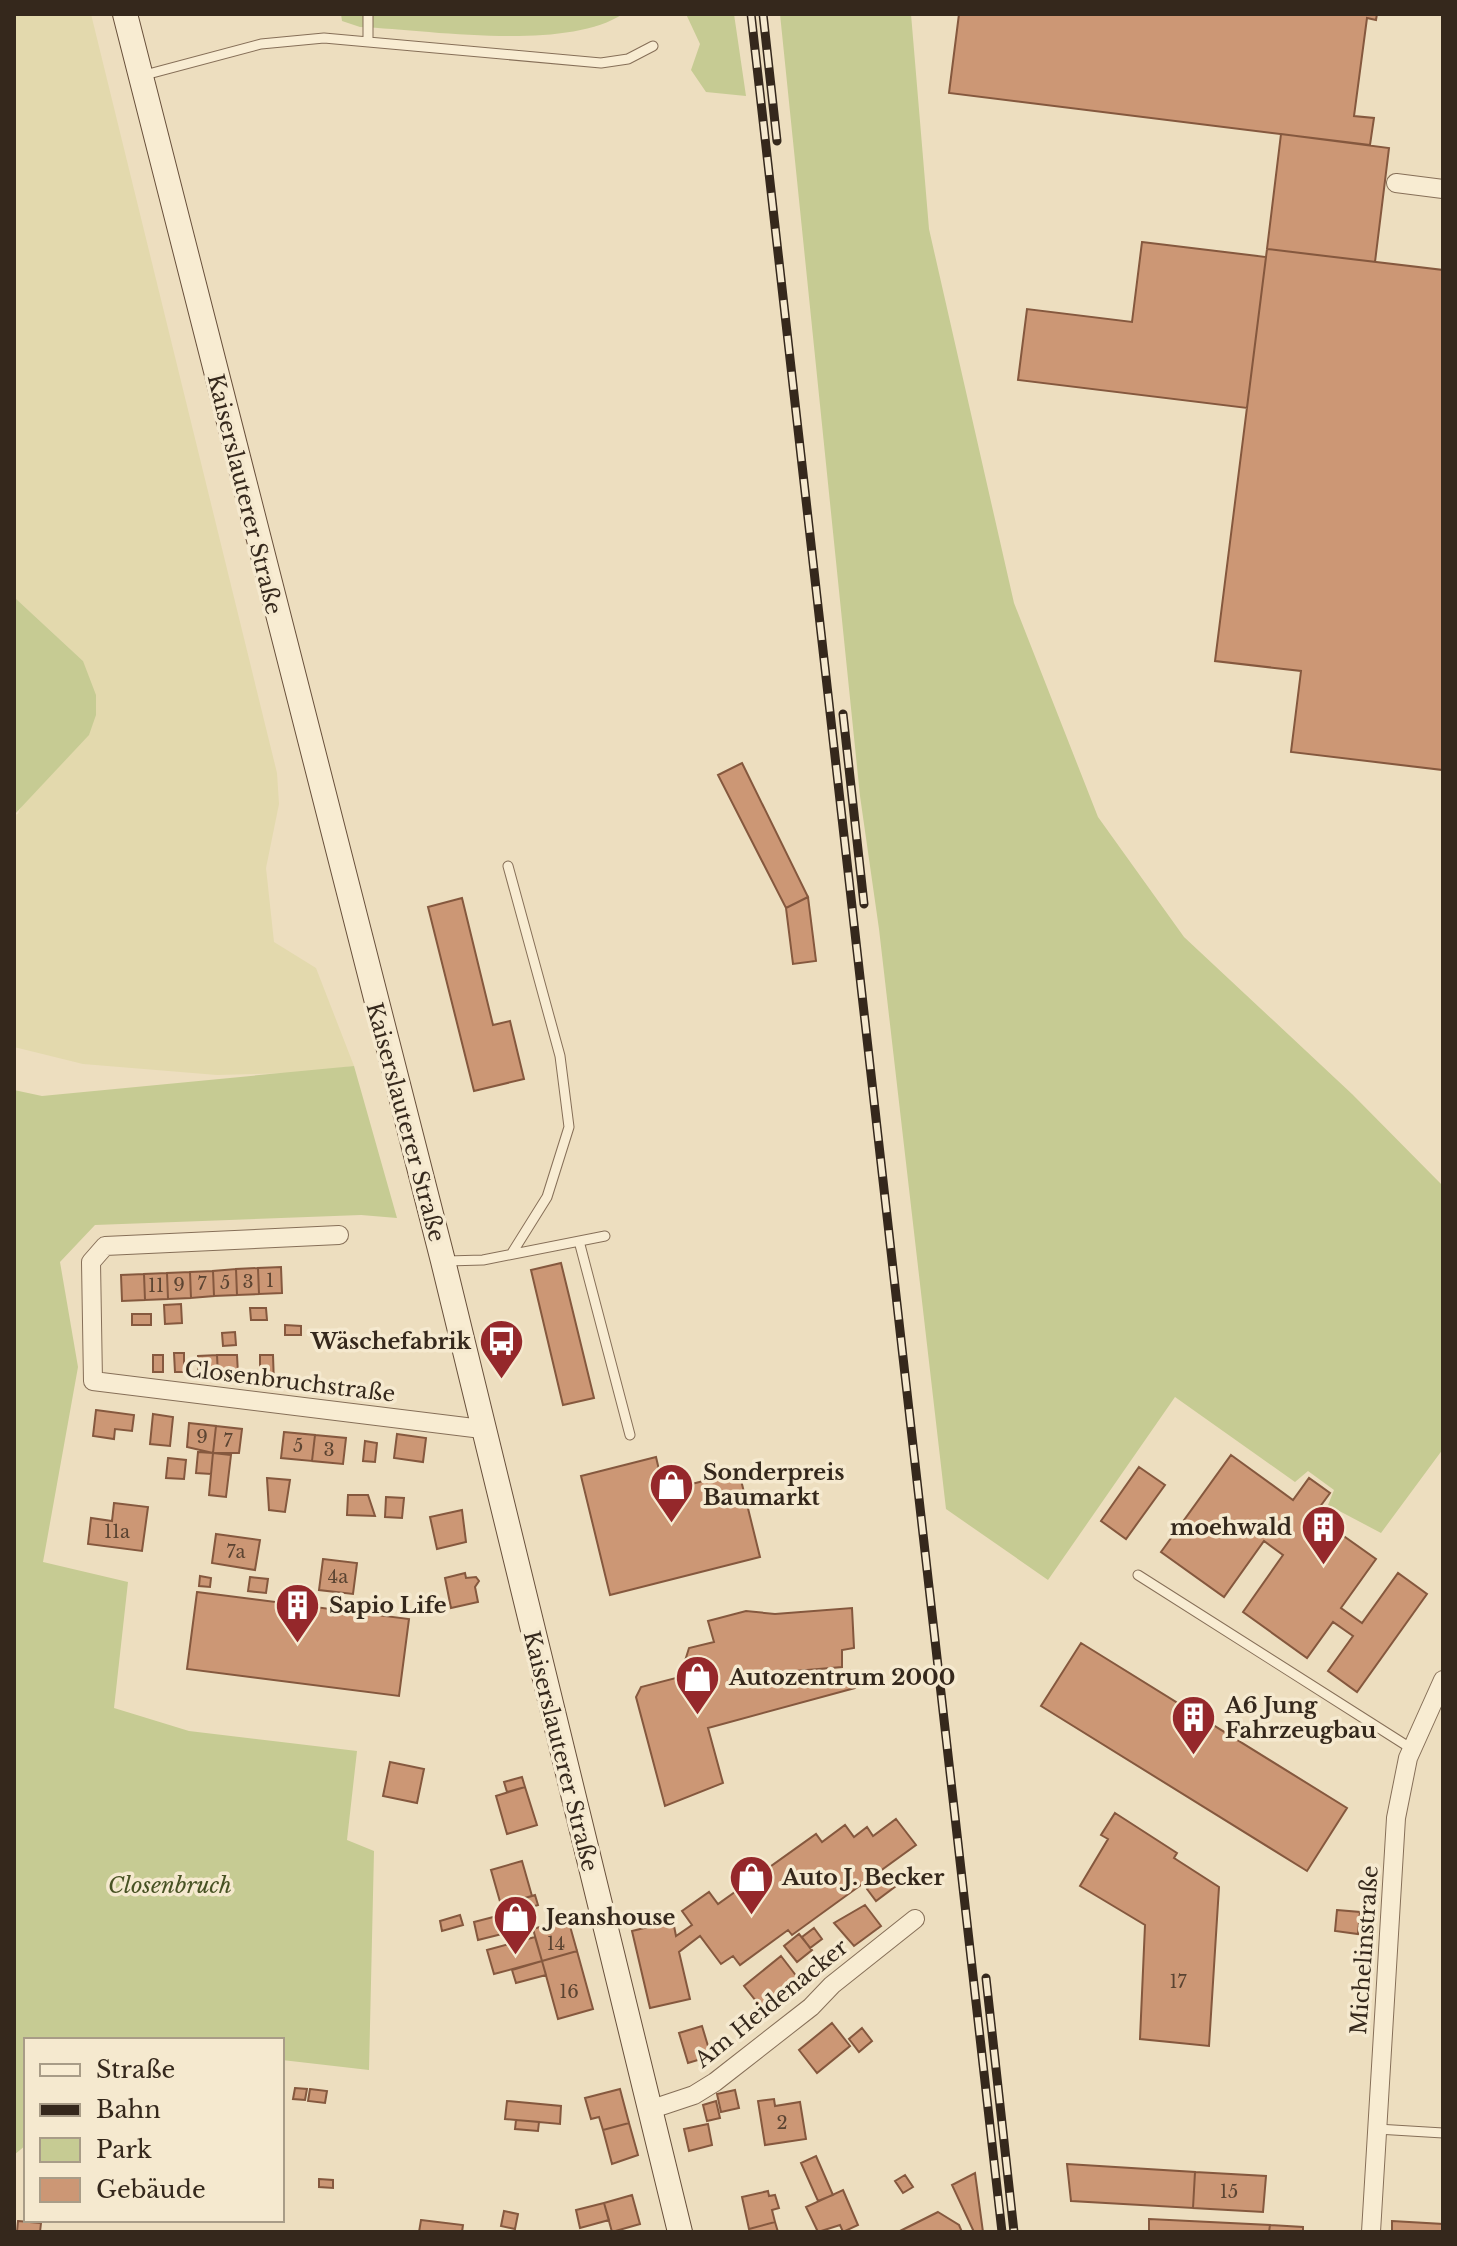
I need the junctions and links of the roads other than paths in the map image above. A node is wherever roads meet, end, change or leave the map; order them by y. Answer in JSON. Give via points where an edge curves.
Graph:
{"nodes":[{"id":1,"x":125,"y":14,"type":"edge"},
{"id":2,"x":368,"y":14,"type":"edge"},
{"id":3,"x":368,"y":42,"type":"junction"},
{"id":4,"x":653,"y":46,"type":"dead end"},
{"id":5,"x":141,"y":76,"type":"junction"},
{"id":6,"x":1396,"y":183,"type":"dead end"},
{"id":7,"x":1443,"y":189,"type":"edge"},
{"id":8,"x":508,"y":866,"type":"dead end"},
{"id":9,"x":339,"y":1235,"type":"dead end"},
{"id":10,"x":605,"y":1236,"type":"dead end"},
{"id":11,"x":579,"y":1241,"type":"junction"},
{"id":12,"x":512,"y":1253,"type":"junction"},
{"id":13,"x":443,"y":1261,"type":"junction"},
{"id":14,"x":482,"y":1429,"type":"junction"},
{"id":15,"x":630,"y":1435,"type":"dead end"},
{"id":16,"x":1138,"y":1575,"type":"dead end"},
{"id":17,"x":1443,"y":1680,"type":"edge"},
{"id":18,"x":1412,"y":1749,"type":"junction"},
{"id":19,"x":915,"y":1919,"type":"dead end"},
{"id":20,"x":649,"y":2110,"type":"junction"},
{"id":21,"x":1377,"y":2129,"type":"junction"},
{"id":22,"x":1443,"y":2133,"type":"edge"},
{"id":23,"x":680,"y":2232,"type":"edge"},
{"id":24,"x":1371,"y":2232,"type":"edge"}],
"edges":[{"from":1,"to":5,"type":"main road","name":"Kaiserslauterer Straße"},
{"from":2,"to":3,"type":"lane"},
{"from":3,"to":4,"type":"lane","via":[[601,63],[628,59]]},
{"from":3,"to":5,"type":"lane","via":[[324,38],[261,44]]},
{"from":5,"to":13,"type":"main road","name":"Kaiserslauterer Straße"},
{"from":6,"to":7,"type":"street"},
{"from":8,"to":12,"type":"lane","via":[[560,1056],[569,1127],[547,1197]]},
{"from":9,"to":14,"type":"street","name":"Closenbruchstraße","via":[[105,1246],[91,1262],[93,1381]]},
{"from":10,"to":11,"type":"lane"},
{"from":11,"to":12,"type":"lane"},
{"from":11,"to":15,"type":"lane"},
{"from":12,"to":13,"type":"lane"},
{"from":13,"to":14,"type":"main road","name":"Kaiserslauterer Straße"},
{"from":14,"to":20,"type":"main road","name":"Kaiserslauterer Straße"},
{"from":16,"to":18,"type":"lane"},
{"from":17,"to":18,"type":"street","name":"Michelinstraße"},
{"from":18,"to":21,"type":"street","name":"Michelinstraße","via":[[1396,1818]]},
{"from":19,"to":20,"type":"street","name":"Am Heidenacker","via":[[715,2082]]},
{"from":20,"to":23,"type":"main road","name":"Kaiserslauterer Straße"},
{"from":21,"to":22,"type":"lane"},
{"from":21,"to":24,"type":"street","name":"Michelinstraße"}]}
